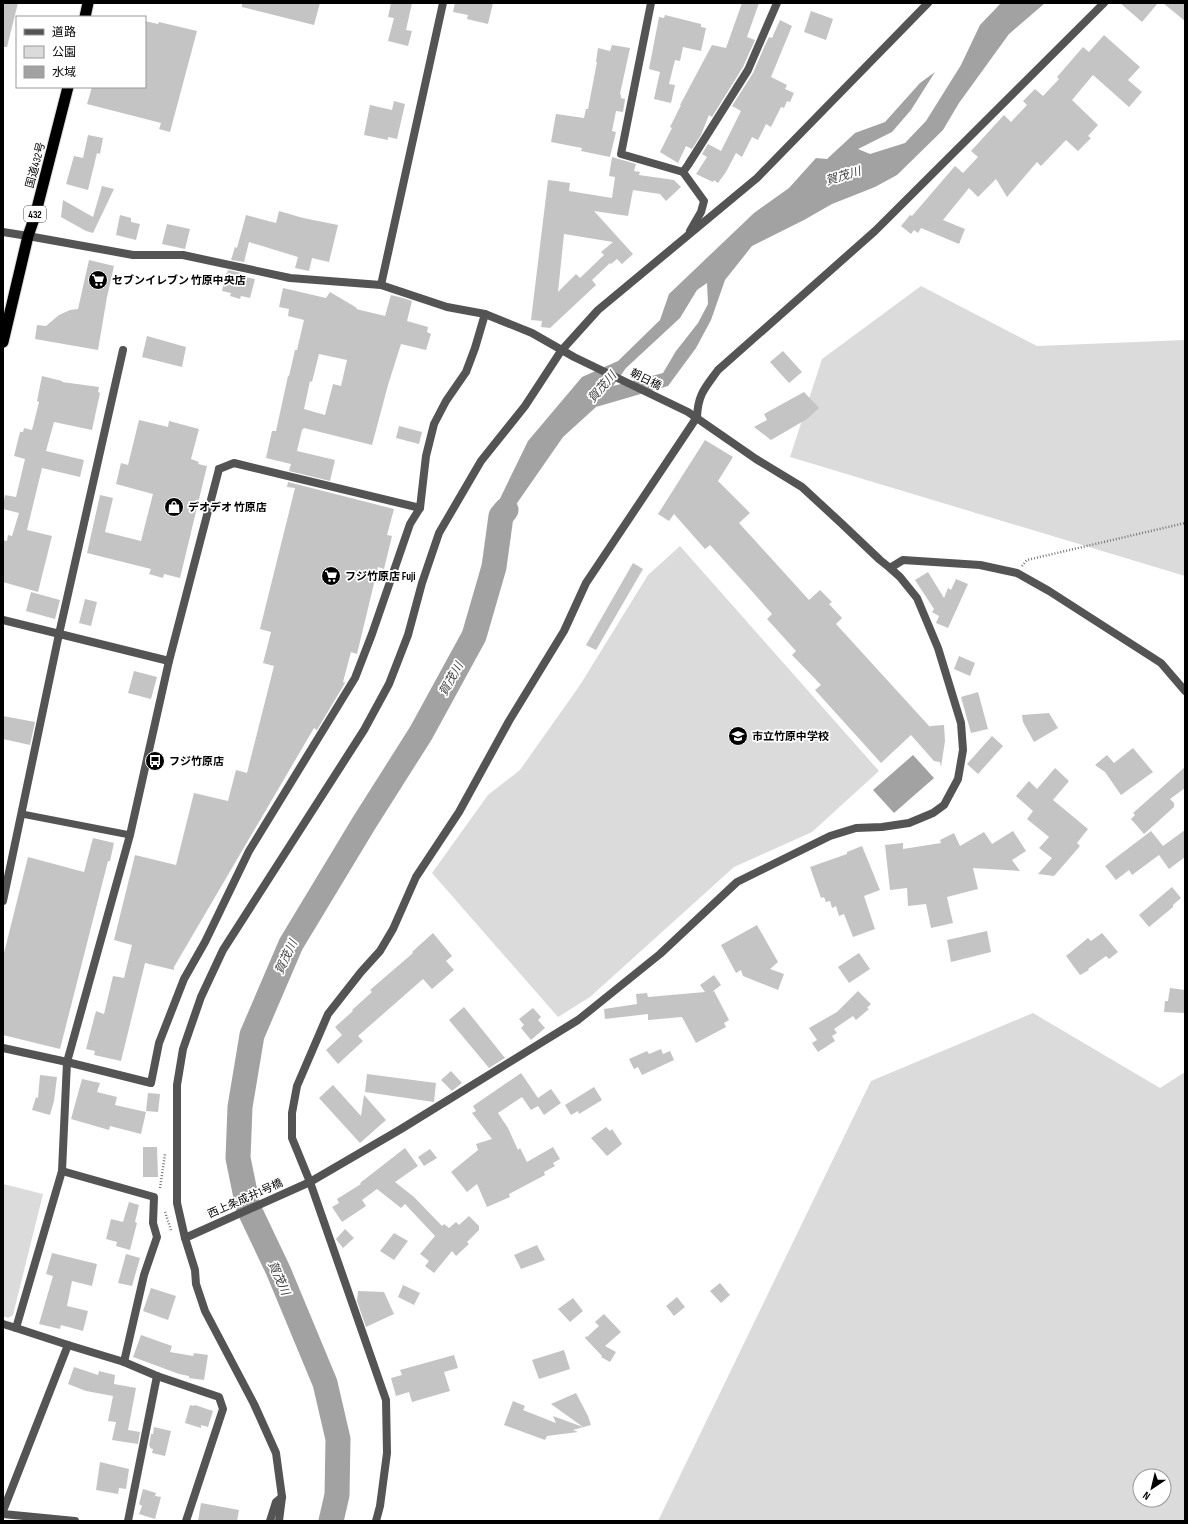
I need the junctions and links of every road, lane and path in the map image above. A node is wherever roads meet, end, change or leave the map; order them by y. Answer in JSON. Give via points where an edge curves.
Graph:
{"nodes":[{"id":1,"x":88,"y":3,"type":"edge"},
{"id":2,"x":443,"y":3,"type":"edge"},
{"id":3,"x":651,"y":3,"type":"edge"},
{"id":4,"x":777,"y":3,"type":"edge"},
{"id":5,"x":928,"y":3,"type":"edge"},
{"id":6,"x":1104,"y":3,"type":"edge"},
{"id":7,"x":85,"y":16,"type":"edge"},
{"id":8,"x":68,"y":88,"type":"edge"},
{"id":9,"x":683,"y":172,"type":"junction"},
{"id":10,"x":3,"y":232,"type":"edge"},
{"id":11,"x":688,"y":235,"type":"junction"},
{"id":12,"x":28,"y":236,"type":"junction"},
{"id":13,"x":381,"y":285,"type":"junction"},
{"id":14,"x":485,"y":314,"type":"junction"},
{"id":15,"x":3,"y":342,"type":"edge"},
{"id":16,"x":123,"y":350,"type":"dead end"},
{"id":17,"x":562,"y":351,"type":"junction"},
{"id":18,"x":697,"y":417,"type":"junction"},
{"id":19,"x":420,"y":508,"type":"junction"},
{"id":20,"x":1185,"y":523,"type":"edge"},
{"id":21,"x":1027,"y":560,"type":"dead end"},
{"id":22,"x":890,"y":568,"type":"junction"},
{"id":23,"x":3,"y":620,"type":"edge"},
{"id":24,"x":59,"y":634,"type":"junction"},
{"id":25,"x":170,"y":661,"type":"junction"},
{"id":26,"x":1185,"y":691,"type":"edge"},
{"id":27,"x":22,"y":814,"type":"junction"},
{"id":28,"x":130,"y":834,"type":"junction"},
{"id":29,"x":3,"y":901,"type":"edge"},
{"id":30,"x":3,"y":1048,"type":"edge"},
{"id":31,"x":67,"y":1062,"type":"junction"},
{"id":32,"x":62,"y":1172,"type":"junction"},
{"id":33,"x":310,"y":1182,"type":"junction"},
{"id":34,"x":185,"y":1238,"type":"junction"},
{"id":35,"x":3,"y":1324,"type":"edge"},
{"id":36,"x":16,"y":1328,"type":"junction"},
{"id":37,"x":68,"y":1346,"type":"junction"},
{"id":38,"x":124,"y":1362,"type":"junction"},
{"id":39,"x":157,"y":1376,"type":"junction"},
{"id":40,"x":282,"y":1498,"type":"junction"},
{"id":41,"x":3,"y":1513,"type":"edge"},
{"id":42,"x":75,"y":1521,"type":"edge"},
{"id":43,"x":128,"y":1521,"type":"edge"},
{"id":44,"x":186,"y":1521,"type":"edge"},
{"id":45,"x":270,"y":1521,"type":"edge"},
{"id":46,"x":280,"y":1521,"type":"edge"},
{"id":47,"x":376,"y":1521,"type":"edge"}],
"edges":[{"from":1,"to":7,"type":"highway"},
{"from":2,"to":13,"type":"street"},
{"from":3,"to":9,"type":"street","via":[[621,154]]},
{"from":4,"to":9,"type":"street","via":[[748,70]]},
{"from":5,"to":11,"type":"street","via":[[757,178]]},
{"from":6,"to":18,"type":"street","via":[[875,231],[718,370],[698,402]]},
{"from":8,"to":12,"type":"highway","name":"国道432号","number":"432"},
{"from":9,"to":11,"type":"street","via":[[704,201]]},
{"from":10,"to":12,"type":"street","name":"朝日橋"},
{"from":11,"to":17,"type":"street","via":[[598,310]]},
{"from":12,"to":13,"type":"street","name":"朝日橋","via":[[133,255],[183,255],[290,278]]},
{"from":12,"to":15,"type":"highway","name":"国道432号","number":"432"},
{"from":13,"to":14,"type":"street","name":"朝日橋","via":[[447,307]]},
{"from":14,"to":17,"type":"street","name":"朝日橋","via":[[532,333]]},
{"from":14,"to":19,"type":"street","via":[[466,372],[434,424],[426,456]]},
{"from":16,"to":24,"type":"street"},
{"from":17,"to":18,"type":"street","name":"朝日橋"},
{"from":17,"to":34,"type":"street","via":[[525,406],[481,461],[439,533],[408,635],[389,684],[364,730],[223,950],[201,997],[183,1049],[177,1085],[178,1203]]},
{"from":18,"to":22,"type":"street","name":"朝日橋","via":[[756,459],[802,487]]},
{"from":18,"to":33,"type":"street","via":[[586,583],[564,631],[509,721],[459,812],[416,878],[380,951],[328,1014],[297,1086],[292,1113],[292,1138]]},
{"from":19,"to":25,"type":"street","via":[[234,463],[219,469]]},
{"from":19,"to":31,"type":"street","via":[[410,524],[355,678],[249,851],[184,979],[159,1043],[151,1083]]},
{"from":20,"to":21,"type":"path"},
{"from":22,"to":26,"type":"street","via":[[903,560],[980,565],[1017,573],[1161,664]]},
{"from":22,"to":33,"type":"street","name":"西上条成井1号橋","via":[[917,598],[938,648],[961,723],[962,764],[958,779],[944,805],[909,824],[856,828],[830,836],[737,882],[660,954],[578,1020]]},
{"from":23,"to":24,"type":"street"},
{"from":24,"to":25,"type":"street"},
{"from":24,"to":27,"type":"street"},
{"from":25,"to":28,"type":"street"},
{"from":27,"to":28,"type":"lane"},
{"from":27,"to":29,"type":"street"},
{"from":28,"to":31,"type":"street"},
{"from":30,"to":31,"type":"street"},
{"from":31,"to":32,"type":"street"},
{"from":32,"to":36,"type":"street"},
{"from":32,"to":38,"type":"street","via":[[154,1197],[153,1223],[156,1238],[144,1275]]},
{"from":33,"to":34,"type":"street","name":"西上条成井1号橋"},
{"from":33,"to":47,"type":"street","via":[[386,1400],[387,1453]]},
{"from":34,"to":40,"type":"street","via":[[205,1311],[254,1404],[276,1453]]},
{"from":35,"to":36,"type":"street"},
{"from":36,"to":37,"type":"street"},
{"from":37,"to":38,"type":"street"},
{"from":37,"to":41,"type":"street"},
{"from":38,"to":39,"type":"street"},
{"from":39,"to":43,"type":"street"},
{"from":39,"to":44,"type":"street","via":[[219,1397],[223,1409]]},
{"from":40,"to":45,"type":"street","via":[[276,1502]]},
{"from":40,"to":46,"type":"street"},
{"from":41,"to":42,"type":"street"}]}
